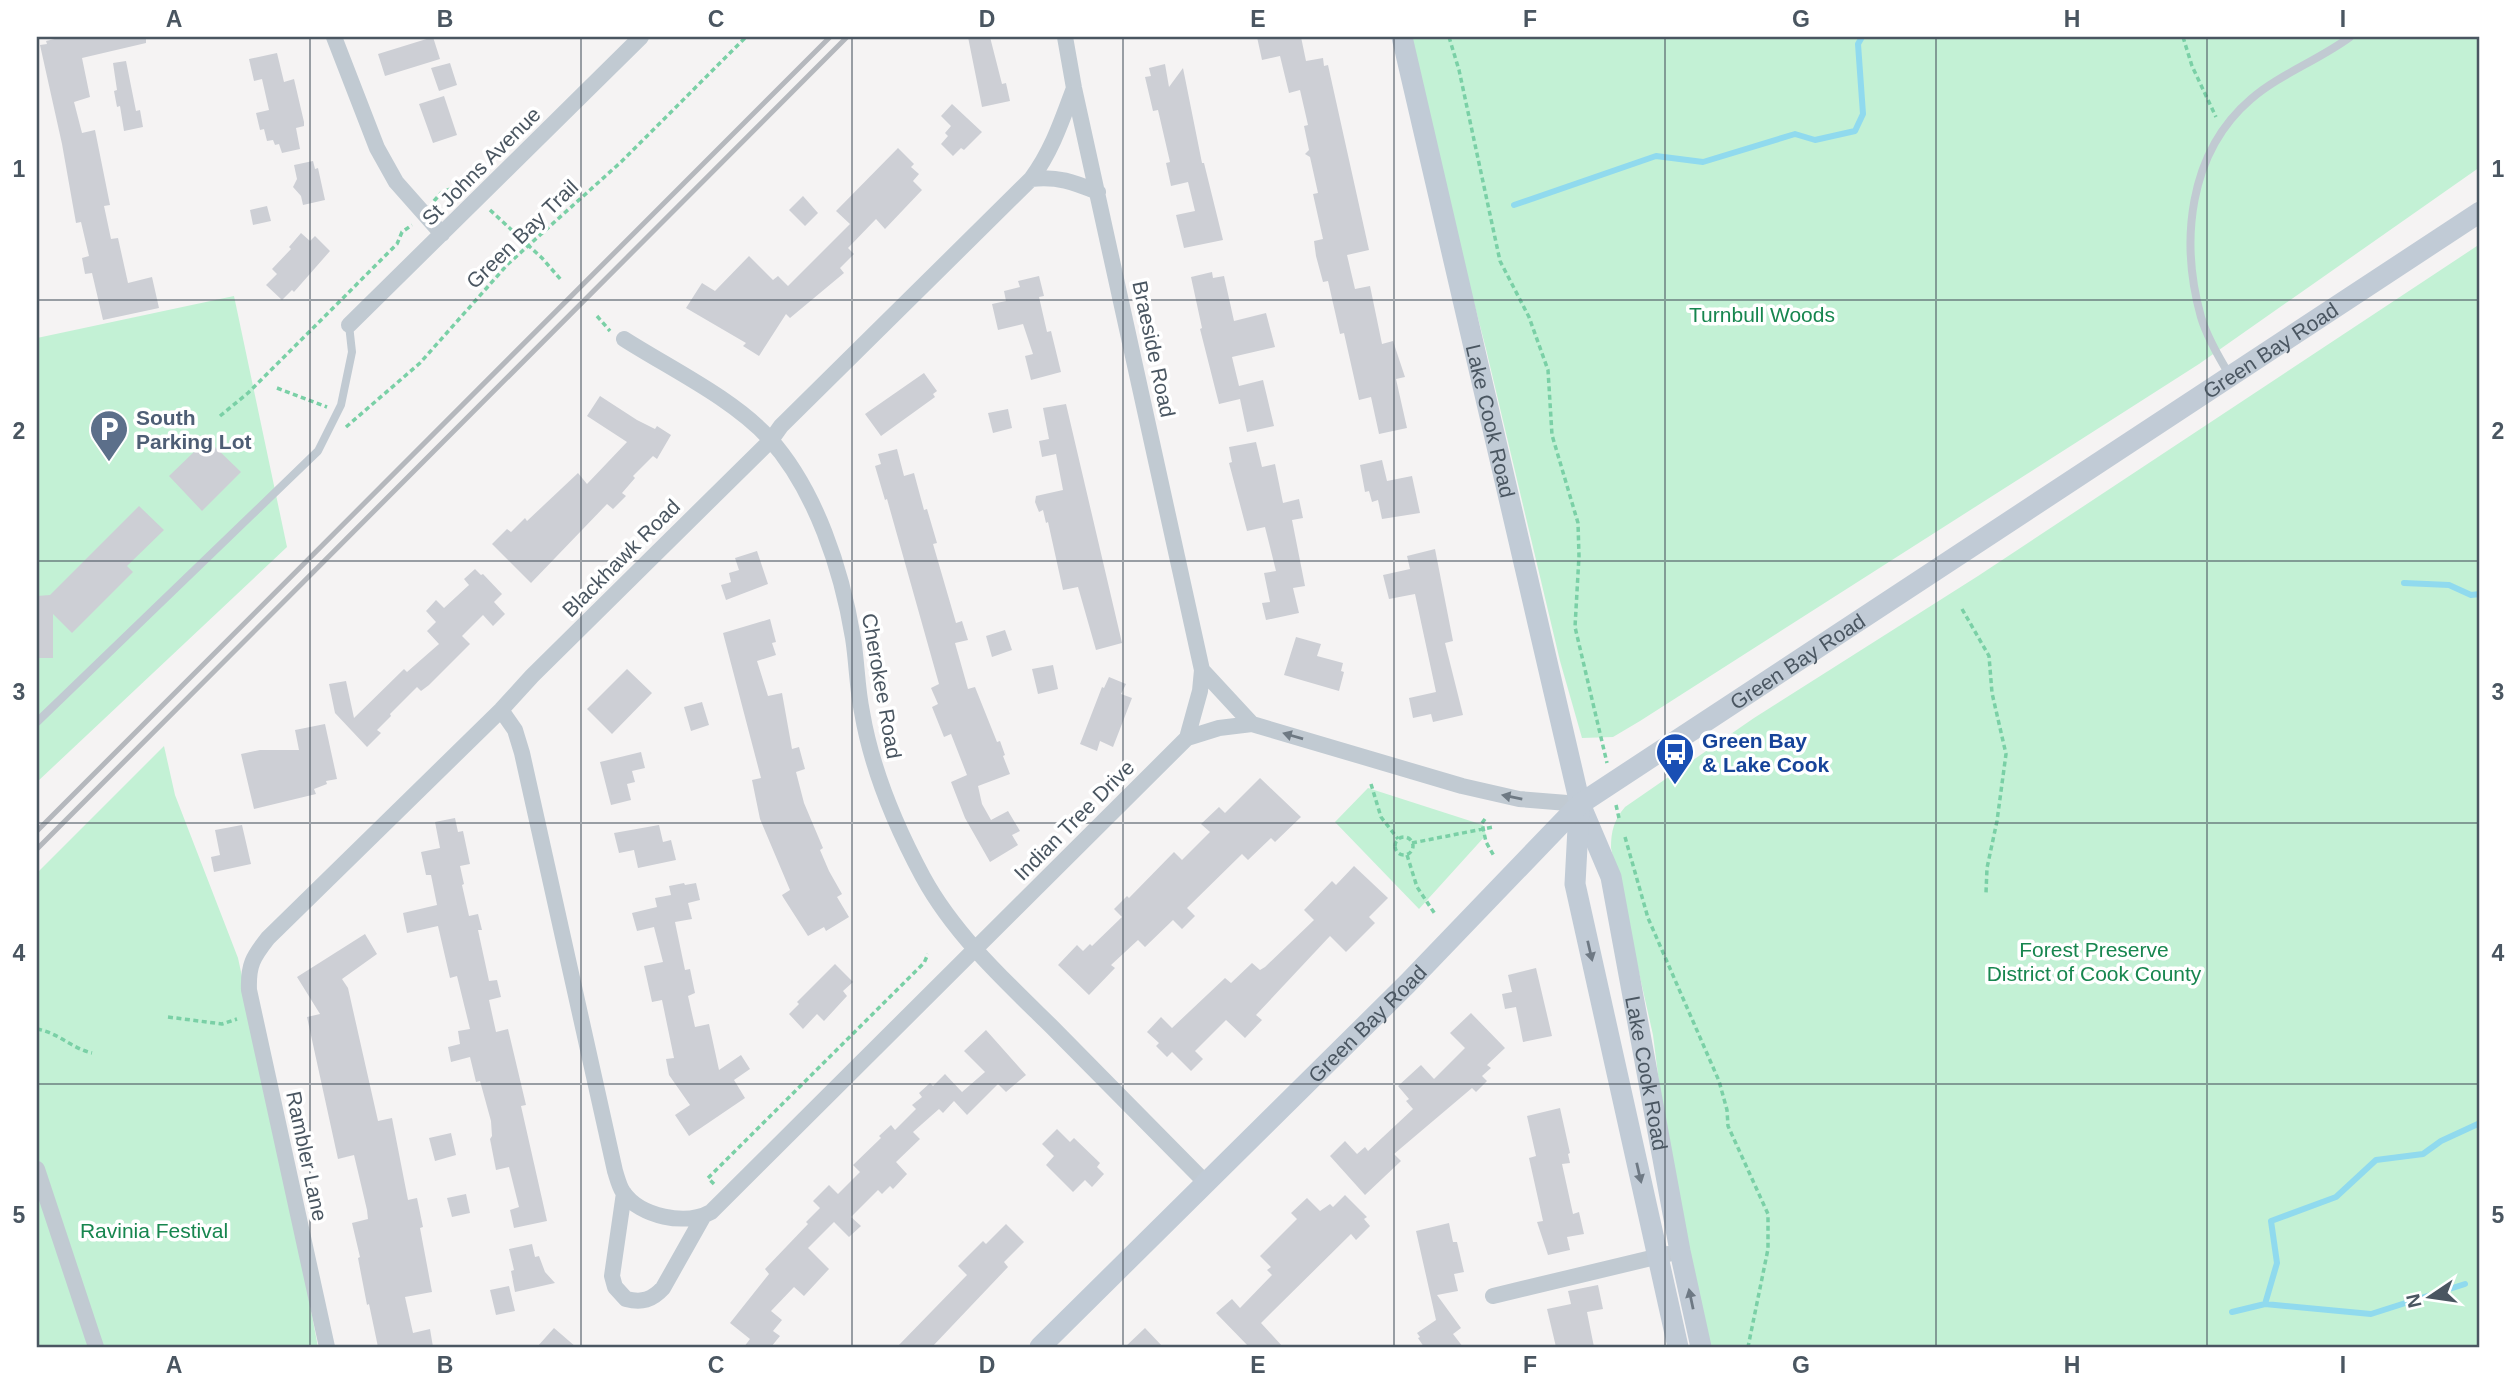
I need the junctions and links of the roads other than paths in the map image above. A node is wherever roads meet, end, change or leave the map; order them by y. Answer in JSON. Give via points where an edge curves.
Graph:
{"nodes":[{"id":1,"x":334,"y":37,"type":"edge"},
{"id":2,"x":641,"y":37,"type":"edge"},
{"id":3,"x":1065,"y":37,"type":"edge"},
{"id":4,"x":1402,"y":37,"type":"edge"},
{"id":5,"x":2350,"y":37,"type":"edge"},
{"id":6,"x":1074,"y":88,"type":"junction"},
{"id":7,"x":1031,"y":179,"type":"junction"},
{"id":8,"x":1098,"y":192,"type":"junction"},
{"id":9,"x":2480,"y":212,"type":"edge"},
{"id":10,"x":442,"y":234,"type":"junction"},
{"id":11,"x":349,"y":325,"type":"joint"},
{"id":12,"x":624,"y":339,"type":"dead end"},
{"id":13,"x":2230,"y":377,"type":"junction"},
{"id":14,"x":771,"y":440,"type":"junction"},
{"id":15,"x":1202,"y":670,"type":"junction"},
{"id":16,"x":501,"y":710,"type":"junction"},
{"id":17,"x":37,"y":722,"type":"edge"},
{"id":18,"x":1252,"y":724,"type":"junction"},
{"id":19,"x":1187,"y":738,"type":"junction"},
{"id":20,"x":1580,"y":804,"type":"junction"},
{"id":21,"x":977,"y":949,"type":"junction"},
{"id":22,"x":249,"y":972,"type":"joint"},
{"id":23,"x":37,"y":1169,"type":"edge"},
{"id":24,"x":1205,"y":1182,"type":"junction"},
{"id":25,"x":624,"y":1193,"type":"junction"},
{"id":26,"x":703,"y":1217,"type":"junction"},
{"id":27,"x":1681,"y":1251,"type":"junction"},
{"id":28,"x":1658,"y":1256,"type":"junction"},
{"id":29,"x":1493,"y":1296,"type":"dead end"},
{"id":30,"x":96,"y":1347,"type":"edge"},
{"id":31,"x":327,"y":1347,"type":"edge"},
{"id":32,"x":1040,"y":1347,"type":"edge"},
{"id":33,"x":1678,"y":1347,"type":"edge"},
{"id":34,"x":1701,"y":1347,"type":"edge"}],
"edges":[{"from":1,"to":10,"type":"street","via":[[377,148],[396,182]]},
{"from":2,"to":10,"type":"street","name":"St Johns Avenue"},
{"from":3,"to":6,"type":"street","name":"Braeside Road"},
{"from":4,"to":20,"type":"main road","name":"Lake Cook Road"},
{"from":5,"to":13,"type":"lane","via":[[2252,99],[2223,128],[2200,178],[2190,236],[2193,281],[2210,342]]},
{"from":6,"to":7,"type":"street","name":"Blackhawk Road","via":[[1055,140]]},
{"from":6,"to":8,"type":"street","name":"Braeside Road"},
{"from":7,"to":8,"type":"street","via":[[1052,177]]},
{"from":7,"to":14,"type":"street","name":"Blackhawk Road"},
{"from":8,"to":15,"type":"street","name":"Braeside Road"},
{"from":9,"to":13,"type":"main road","name":"Green Bay Road"},
{"from":10,"to":11,"type":"street","name":"St Johns Avenue"},
{"from":11,"to":17,"type":"lane","via":[[352,352],[341,405],[318,451]]},
{"from":12,"to":14,"type":"street","name":"Cherokee Road","via":[[747,417]]},
{"from":13,"to":20,"type":"main road","name":"Green Bay Road"},
{"from":14,"to":16,"type":"street","name":"Blackhawk Road"},
{"from":14,"to":21,"type":"street","name":"Cherokee Road","via":[[798,476],[835,565],[853,639],[861,711],[893,818],[924,879]]},
{"from":15,"to":18,"type":"street"},
{"from":15,"to":19,"type":"street","name":"Braeside Road"},
{"from":16,"to":22,"type":"street","name":"Blackhawk Road","via":[[268,937]]},
{"from":16,"to":25,"type":"street","name":"Indian Tree Drive","via":[[515,730],[522,752],[615,1171]]},
{"from":18,"to":19,"type":"street","name":"Indian Tree Drive"},
{"from":20,"to":18,"type":"street","name":"Indian Tree Drive","one_way":true,"via":[[1519,799],[1462,786]]},
{"from":19,"to":21,"type":"street","name":"Indian Tree Drive"},
{"from":20,"to":24,"type":"main road","name":"Green Bay Road","via":[[1407,984]]},
{"from":20,"to":27,"type":"main road","name":"Lake Cook Road","via":[[1611,877]]},
{"from":20,"to":28,"type":"main road","name":"Lake Cook Road","one_way":true,"via":[[1575,884]]},
{"from":21,"to":24,"type":"street","name":"Cherokee Road"},
{"from":21,"to":26,"type":"street","name":"Indian Tree Drive"},
{"from":22,"to":31,"type":"street","name":"Rambler Lane"},
{"from":23,"to":30,"type":"street"},
{"from":24,"to":32,"type":"main road","name":"Green Bay Road"},
{"from":25,"to":26,"type":"street","via":[[648,1213],[672,1219]]},
{"from":25,"to":26,"type":"street","name":"Indian Tree Drive","via":[[612,1276],[626,1299],[654,1297]]},
{"from":27,"to":28,"type":"street"},
{"from":34,"to":27,"type":"main road","name":"Lake Cook Road","one_way":true},
{"from":28,"to":29,"type":"street"},
{"from":28,"to":33,"type":"main road","name":"Lake Cook Road"}]}
